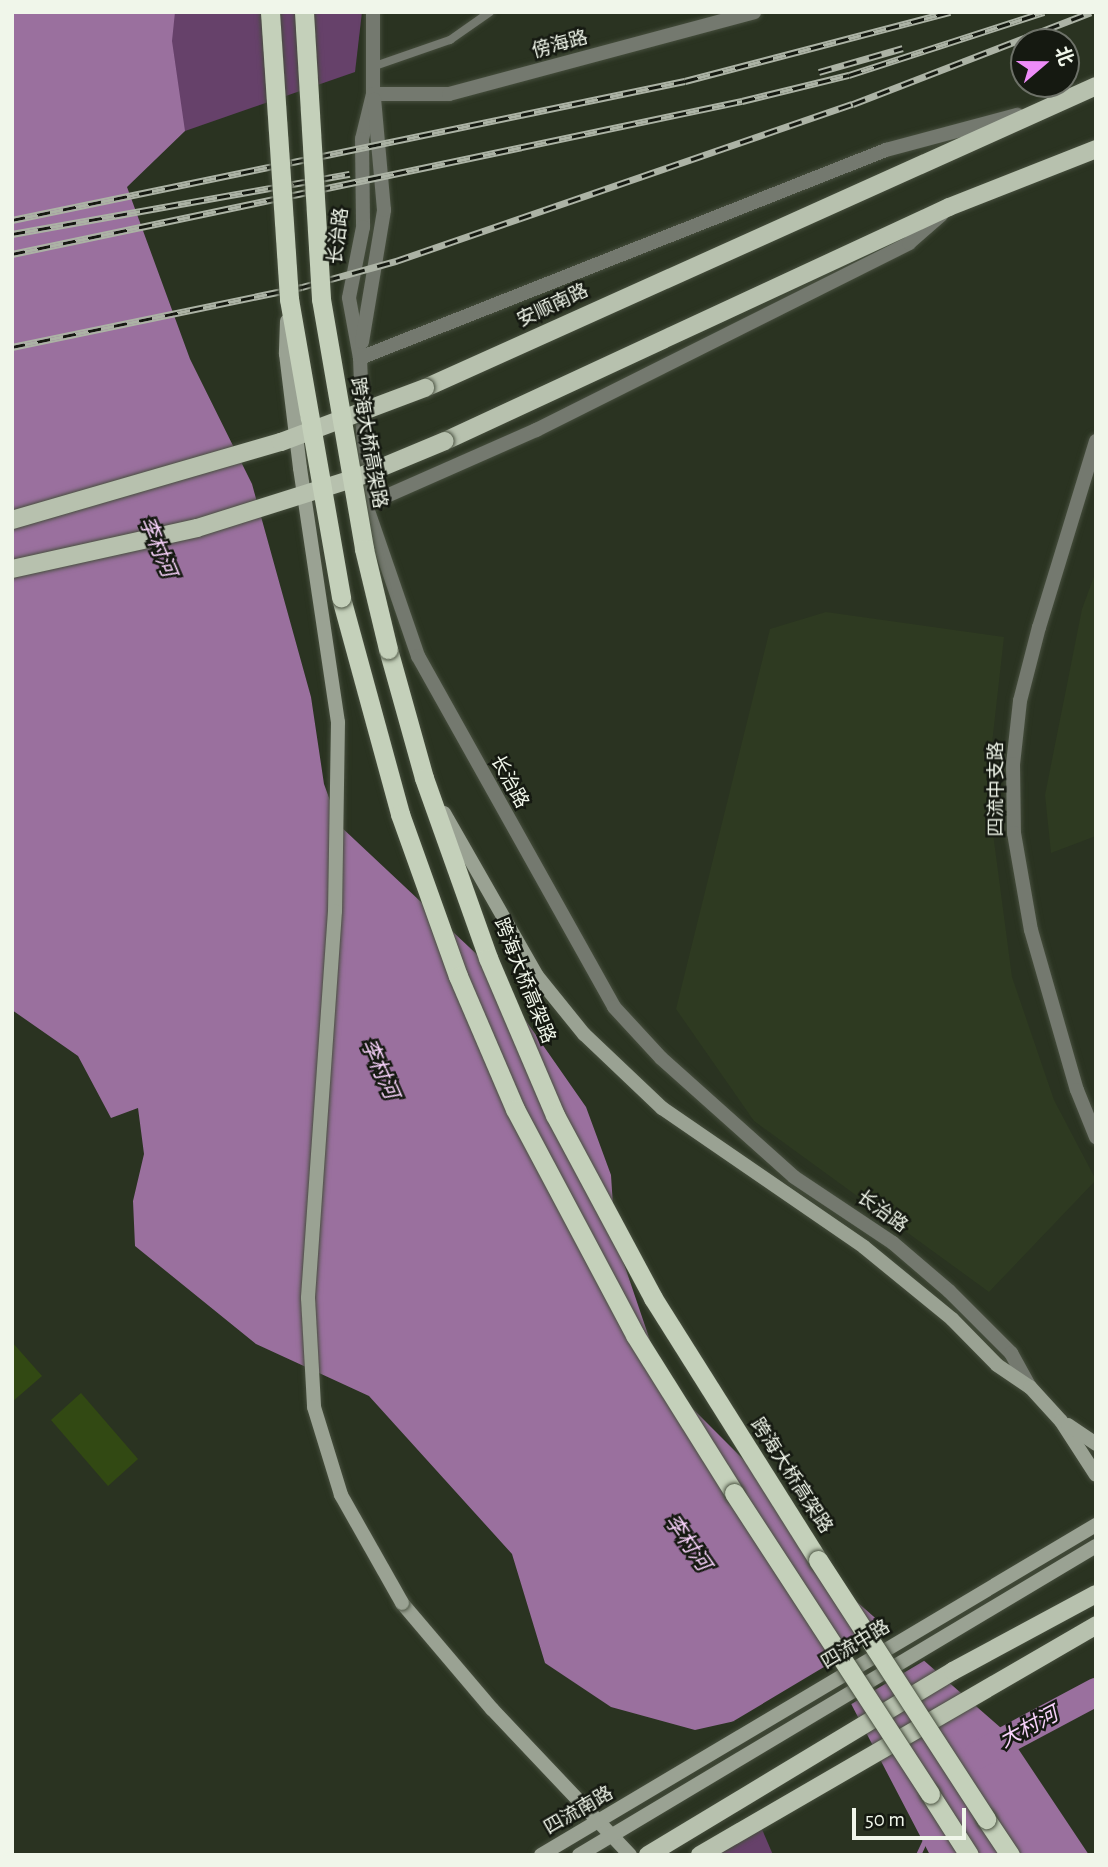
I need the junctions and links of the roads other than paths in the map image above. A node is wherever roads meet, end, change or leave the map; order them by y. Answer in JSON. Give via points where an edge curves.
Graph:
{"nodes":[{"id":1,"x":270,"y":12,"type":"edge"},
{"id":2,"x":303,"y":12,"type":"edge"},
{"id":3,"x":373,"y":12,"type":"edge"},
{"id":4,"x":491,"y":12,"type":"edge"},
{"id":5,"x":754,"y":12,"type":"edge"},
{"id":6,"x":372,"y":67,"type":"junction"},
{"id":7,"x":1096,"y":86,"type":"edge"},
{"id":8,"x":373,"y":94,"type":"junction"},
{"id":9,"x":1031,"y":111,"type":"junction"},
{"id":10,"x":1096,"y":149,"type":"edge"},
{"id":11,"x":1096,"y":164,"type":"edge"},
{"id":12,"x":1051,"y":167,"type":"junction"},
{"id":13,"x":949,"y":207,"type":"junction"},
{"id":14,"x":289,"y":299,"type":"junction"},
{"id":15,"x":360,"y":358,"type":"junction"},
{"id":16,"x":1096,"y":441,"type":"edge"},
{"id":17,"x":366,"y":505,"type":"junction"},
{"id":18,"x":12,"y":520,"type":"edge"},
{"id":19,"x":12,"y":569,"type":"edge"},
{"id":20,"x":424,"y":778,"type":"junction"},
{"id":21,"x":1096,"y":1136,"type":"edge"},
{"id":22,"x":1030,"y":1387,"type":"junction"},
{"id":23,"x":1061,"y":1421,"type":"junction"},
{"id":24,"x":1096,"y":1444,"type":"edge"},
{"id":25,"x":1096,"y":1475,"type":"edge"},
{"id":26,"x":1096,"y":1525,"type":"edge"},
{"id":27,"x":1093,"y":1547,"type":"edge"},
{"id":28,"x":1096,"y":1594,"type":"edge"},
{"id":29,"x":1096,"y":1625,"type":"edge"},
{"id":30,"x":635,"y":1799,"type":"joint"},
{"id":31,"x":645,"y":1815,"type":"joint"},
{"id":32,"x":600,"y":1820,"type":"junction"},
{"id":33,"x":615,"y":1834,"type":"junction"},
{"id":34,"x":541,"y":1855,"type":"edge"},
{"id":35,"x":579,"y":1855,"type":"edge"},
{"id":36,"x":630,"y":1855,"type":"edge"},
{"id":37,"x":648,"y":1855,"type":"edge"},
{"id":38,"x":700,"y":1855,"type":"edge"},
{"id":39,"x":969,"y":1855,"type":"edge"},
{"id":40,"x":1010,"y":1855,"type":"edge"}],
"edges":[{"from":1,"to":14,"type":"highway","bridge":true},
{"from":2,"to":20,"type":"highway","name":"跨海大桥高架路","bridge":true,"via":[[315,229],[333,384],[364,550]]},
{"from":3,"to":6,"type":"street","name":"长治路"},
{"from":4,"to":6,"type":"lane","via":[[450,40]]},
{"from":5,"to":8,"type":"street","name":"傍海路","via":[[449,94]]},
{"from":6,"to":8,"type":"street","name":"长治路"},
{"from":7,"to":9,"type":"main road","name":"安顺南路"},
{"from":8,"to":15,"type":"street","via":[[381,133],[384,210]]},
{"from":8,"to":15,"type":"street","name":"长治路","via":[[362,139],[363,228],[349,298]]},
{"from":9,"to":15,"type":"street","via":[[886,150]]},
{"from":9,"to":18,"type":"main road","name":"安顺南路","bridge":true,"via":[[425,388],[281,442]]},
{"from":10,"to":12,"type":"main road"},
{"from":11,"to":12,"type":"main road"},
{"from":12,"to":13,"type":"main road"},
{"from":13,"to":17,"type":"street","via":[[909,243],[536,430]]},
{"from":13,"to":19,"type":"main road","bridge":true,"via":[[445,441],[343,482],[197,528]]},
{"from":14,"to":32,"type":"main road","bridge":true,"via":[[287,366],[338,722],[335,911],[308,1298],[314,1407],[341,1495],[402,1603],[492,1709]]},
{"from":14,"to":39,"type":"highway","bridge":true,"via":[[318,480],[363,685],[400,814],[458,976],[515,1109],[635,1335]]},
{"from":15,"to":17,"type":"street","name":"长治路"},
{"from":16,"to":21,"type":"street","name":"四流中支路","via":[[1039,627],[1020,701],[1013,764],[1014,833],[1031,930],[1077,1090]]},
{"from":17,"to":22,"type":"street","name":"长治路","via":[[418,656],[614,1007],[687,1083],[794,1177],[893,1243],[949,1291],[1011,1353]]},
{"from":20,"to":22,"type":"main road","via":[[537,976],[584,1034],[662,1108],[902,1277],[997,1365]]},
{"from":20,"to":40,"type":"highway","name":"跨海大桥高架路","bridge":true,"via":[[488,958],[595,1194],[709,1390]]},
{"from":22,"to":23,"type":"main road"},
{"from":23,"to":24,"type":"main road"},
{"from":23,"to":25,"type":"main road"},
{"from":26,"to":30,"type":"main road","name":"四流中路","bridge":true},
{"from":27,"to":31,"type":"main road","name":"四流中路","bridge":true},
{"from":28,"to":37,"type":"main road","bridge":true,"via":[[953,1671]]},
{"from":29,"to":38,"type":"main road","bridge":true},
{"from":30,"to":32,"type":"main road","name":"四流南路"},
{"from":31,"to":33,"type":"main road","name":"四流南路"},
{"from":32,"to":33,"type":"main road"},
{"from":32,"to":34,"type":"main road","name":"四流南路"},
{"from":33,"to":35,"type":"main road","name":"四流南路"},
{"from":33,"to":36,"type":"main road"}]}
